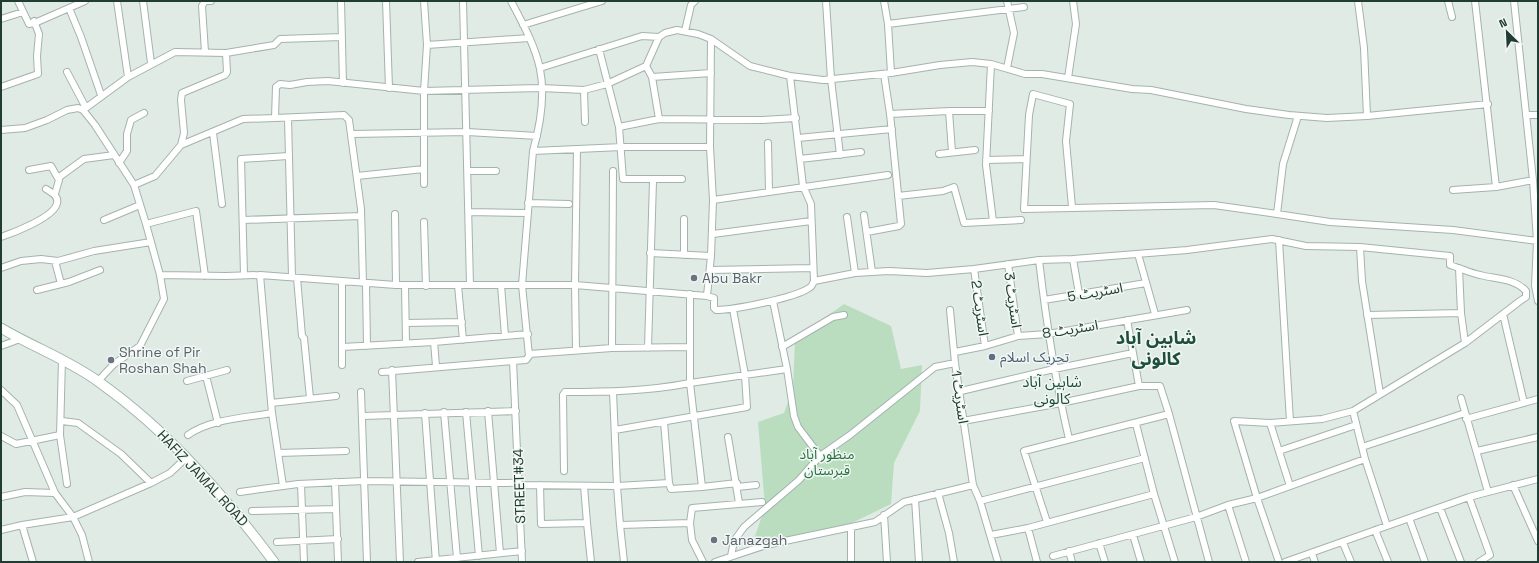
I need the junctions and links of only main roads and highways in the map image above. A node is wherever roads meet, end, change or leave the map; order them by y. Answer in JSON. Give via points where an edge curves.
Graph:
{"nodes":[{"id":1,"x":1,"y":328,"type":"edge"},
{"id":2,"x":274,"y":562,"type":"edge"}],
"edges":[{"from":1,"to":2,"type":"main road","name":"HAFIZ JAMAL ROAD","via":[[98,381],[130,405],[187,457],[242,519]]}]}
